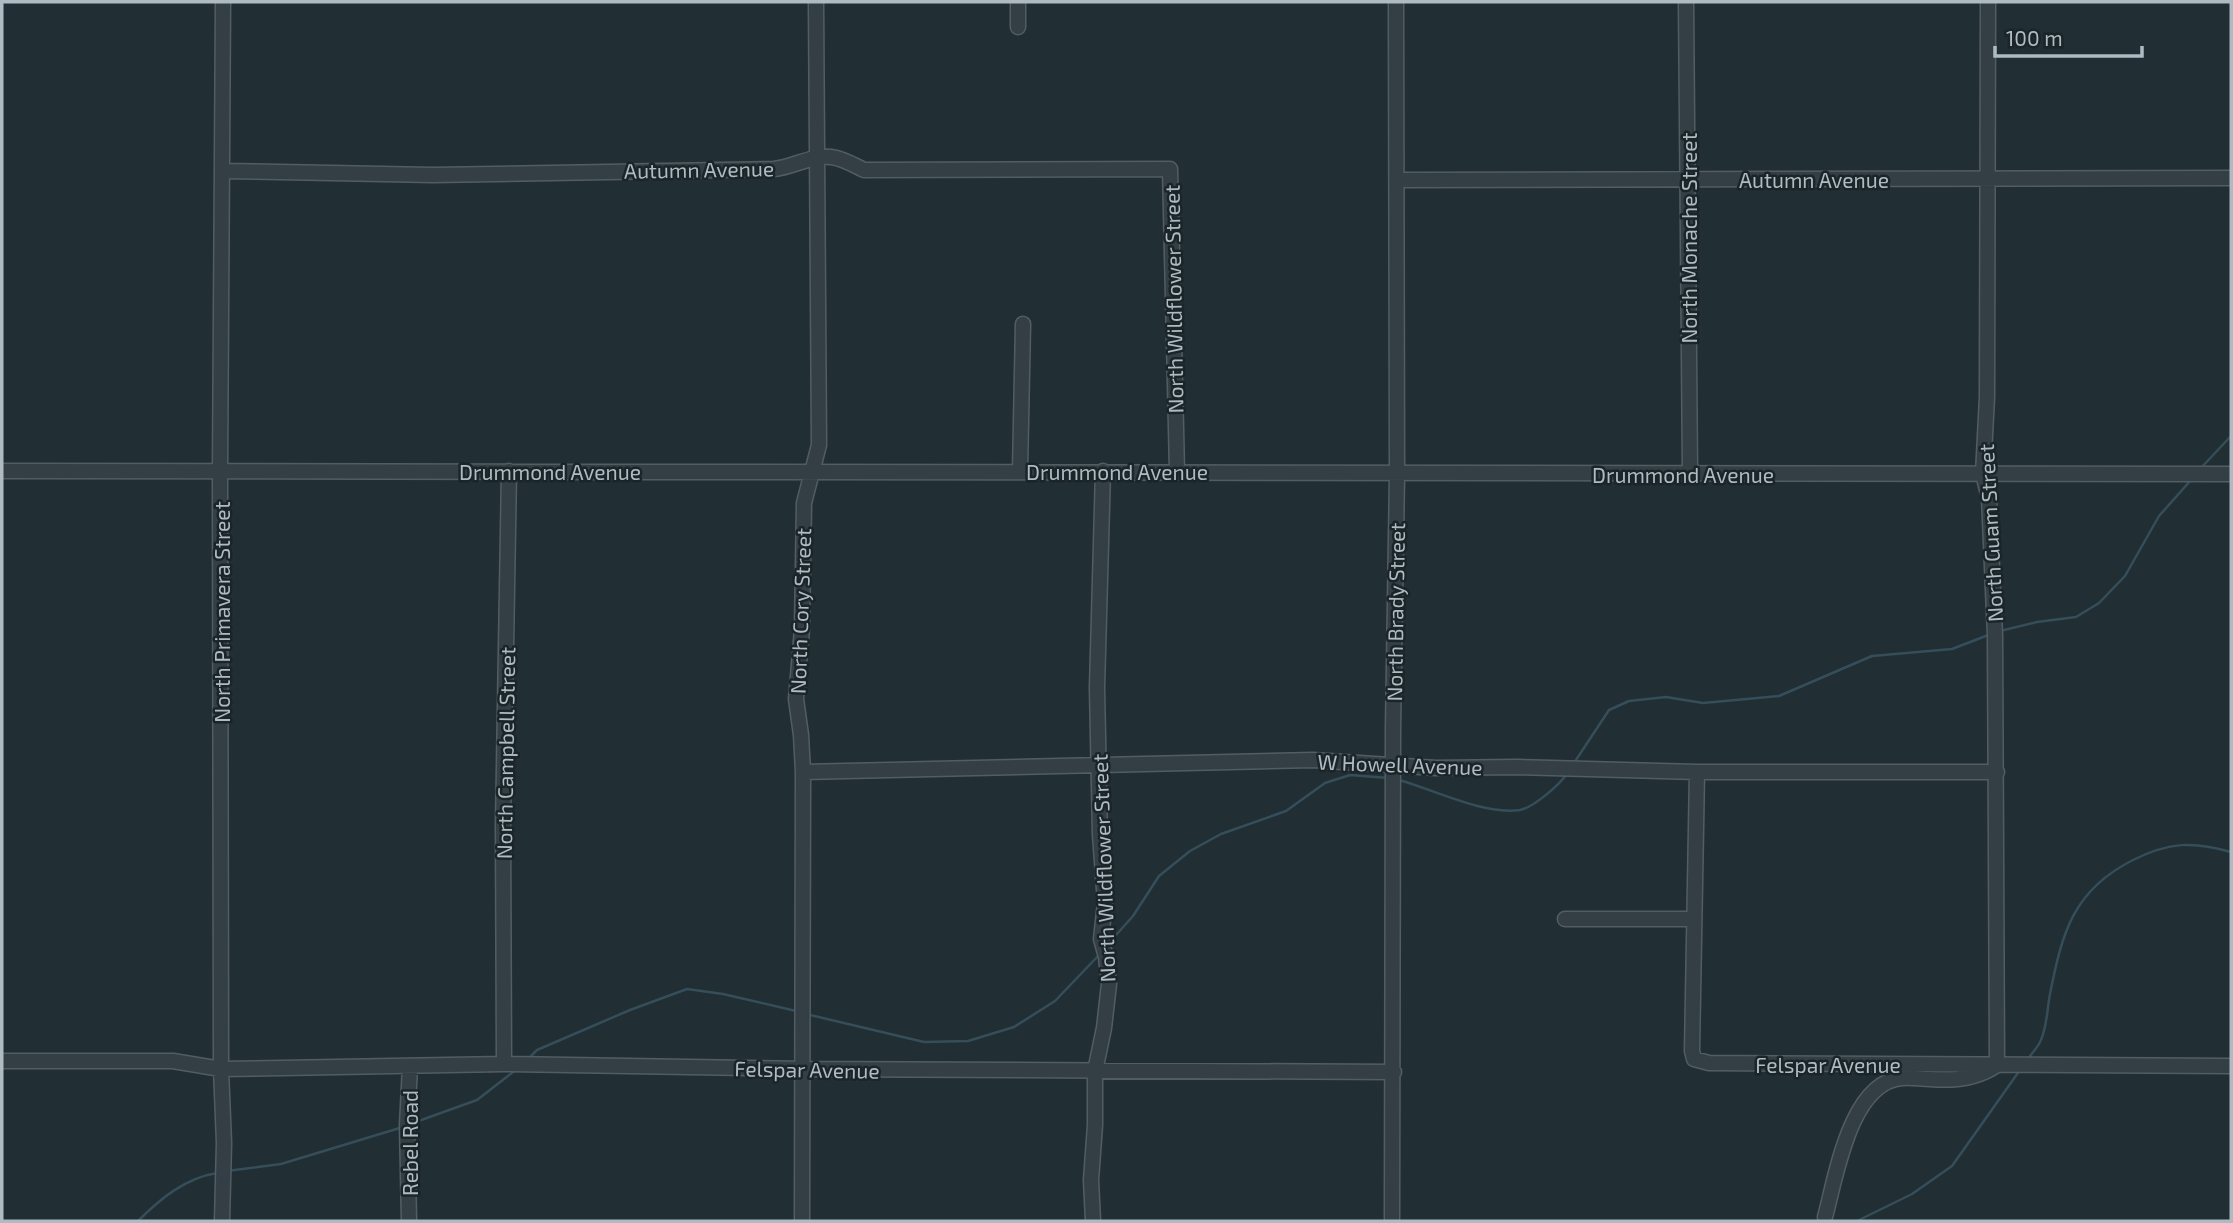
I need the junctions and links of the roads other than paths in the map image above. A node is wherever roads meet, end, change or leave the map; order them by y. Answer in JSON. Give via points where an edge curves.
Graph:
{"nodes":[{"id":1,"x":223,"y":2,"type":"edge"},
{"id":2,"x":816,"y":2,"type":"edge"},
{"id":3,"x":1018,"y":2,"type":"edge"},
{"id":4,"x":1396,"y":2,"type":"edge"},
{"id":5,"x":1686,"y":2,"type":"edge"},
{"id":6,"x":1987,"y":2,"type":"edge"},
{"id":7,"x":1018,"y":27,"type":"dead end"},
{"id":8,"x":816,"y":158,"type":"junction"},
{"id":9,"x":1170,"y":169,"type":"joint"},
{"id":10,"x":224,"y":171,"type":"junction"},
{"id":11,"x":1986,"y":178,"type":"junction"},
{"id":12,"x":2231,"y":178,"type":"edge"},
{"id":13,"x":1688,"y":179,"type":"junction"},
{"id":14,"x":1397,"y":180,"type":"junction"},
{"id":15,"x":1023,"y":324,"type":"dead end"},
{"id":16,"x":2,"y":471,"type":"edge"},
{"id":17,"x":220,"y":471,"type":"junction"},
{"id":18,"x":509,"y":471,"type":"junction"},
{"id":19,"x":1020,"y":471,"type":"junction"},
{"id":20,"x":1103,"y":471,"type":"junction"},
{"id":21,"x":1177,"y":471,"type":"junction"},
{"id":22,"x":811,"y":472,"type":"junction"},
{"id":23,"x":1690,"y":473,"type":"junction"},
{"id":24,"x":1983,"y":474,"type":"junction"},
{"id":25,"x":2231,"y":474,"type":"edge"},
{"id":26,"x":1397,"y":475,"type":"junction"},
{"id":27,"x":1394,"y":764,"type":"junction"},
{"id":28,"x":1098,"y":765,"type":"junction"},
{"id":29,"x":803,"y":772,"type":"junction"},
{"id":30,"x":1697,"y":772,"type":"junction"},
{"id":31,"x":1997,"y":772,"type":"junction"},
{"id":32,"x":1565,"y":919,"type":"dead end"},
{"id":33,"x":1694,"y":919,"type":"junction"},
{"id":34,"x":2,"y":1061,"type":"edge"},
{"id":35,"x":504,"y":1064,"type":"junction"},
{"id":36,"x":1997,"y":1065,"type":"junction"},
{"id":37,"x":410,"y":1066,"type":"junction"},
{"id":38,"x":2231,"y":1066,"type":"edge"},
{"id":39,"x":221,"y":1069,"type":"junction"},
{"id":40,"x":803,"y":1069,"type":"junction"},
{"id":41,"x":1095,"y":1071,"type":"junction"},
{"id":42,"x":1394,"y":1072,"type":"junction"},
{"id":43,"x":1825,"y":1217,"type":"dead end"},
{"id":44,"x":222,"y":1221,"type":"edge"},
{"id":45,"x":409,"y":1221,"type":"edge"},
{"id":46,"x":802,"y":1221,"type":"edge"},
{"id":47,"x":1093,"y":1221,"type":"edge"},
{"id":48,"x":1392,"y":1221,"type":"edge"}],
"edges":[{"from":1,"to":10,"type":"street","name":"North Primavera Street"},
{"from":2,"to":8,"type":"street","name":"North Cory Street"},
{"from":3,"to":7,"type":"street"},
{"from":4,"to":14,"type":"street","name":"North Brady Street"},
{"from":5,"to":13,"type":"street","name":"North Monache Street"},
{"from":6,"to":11,"type":"street","name":"North Guam Street"},
{"from":8,"to":9,"type":"street","name":"Autumn Avenue","via":[[833,157],[864,170]]},
{"from":8,"to":10,"type":"street","name":"Autumn Avenue","via":[[774,169],[446,175]]},
{"from":8,"to":22,"type":"street","name":"North Cory Street","via":[[819,445]]},
{"from":9,"to":21,"type":"street","name":"North Wildflower Street"},
{"from":10,"to":17,"type":"street","name":"North Primavera Street"},
{"from":11,"to":12,"type":"street","name":"Autumn Avenue"},
{"from":11,"to":13,"type":"street","name":"Autumn Avenue"},
{"from":11,"to":24,"type":"street","name":"North Guam Street"},
{"from":13,"to":14,"type":"street","name":"Autumn Avenue"},
{"from":13,"to":23,"type":"street","name":"North Monache Street"},
{"from":14,"to":26,"type":"street","name":"North Brady Street"},
{"from":15,"to":19,"type":"street"},
{"from":16,"to":17,"type":"street","name":"Drummond Avenue"},
{"from":17,"to":18,"type":"street","name":"Drummond Avenue"},
{"from":17,"to":39,"type":"street","name":"North Primavera Street"},
{"from":18,"to":22,"type":"street","name":"Drummond Avenue"},
{"from":18,"to":35,"type":"street","name":"North Campbell Street"},
{"from":19,"to":20,"type":"street","name":"Drummond Avenue"},
{"from":19,"to":22,"type":"street","name":"Drummond Avenue"},
{"from":20,"to":21,"type":"street","name":"Drummond Avenue"},
{"from":20,"to":28,"type":"street","name":"North Wildflower Street"},
{"from":21,"to":26,"type":"street","name":"Drummond Avenue"},
{"from":22,"to":29,"type":"street","name":"North Cory Street","via":[[804,503],[796,699]]},
{"from":23,"to":24,"type":"street","name":"Drummond Avenue"},
{"from":23,"to":26,"type":"street","name":"Drummond Avenue"},
{"from":24,"to":25,"type":"street","name":"Drummond Avenue"},
{"from":24,"to":31,"type":"street","name":"North Guam Street","via":[[1989,498]]},
{"from":26,"to":27,"type":"street","name":"North Brady Street"},
{"from":27,"to":28,"type":"street","name":"W Howell Avenue"},
{"from":27,"to":30,"type":"street","name":"W Howell Avenue"},
{"from":27,"to":42,"type":"street","name":"North Brady Street"},
{"from":28,"to":29,"type":"street","name":"W Howell Avenue"},
{"from":28,"to":41,"type":"street","name":"North Wildflower Street","via":[[1104,892],[1101,939],[1109,984]]},
{"from":29,"to":40,"type":"street","name":"North Cory Street"},
{"from":30,"to":31,"type":"street","name":"W Howell Avenue"},
{"from":30,"to":33,"type":"street"},
{"from":31,"to":36,"type":"street","name":"North Guam Street"},
{"from":32,"to":33,"type":"street"},
{"from":33,"to":36,"type":"street","name":"Felspar Avenue","via":[[1694,1059],[1709,1063]]},
{"from":34,"to":39,"type":"street","name":"Felspar Avenue","via":[[173,1061]]},
{"from":35,"to":37,"type":"street","name":"Felspar Avenue"},
{"from":35,"to":40,"type":"street","name":"Felspar Avenue"},
{"from":36,"to":38,"type":"street","name":"Felspar Avenue"},
{"from":36,"to":43,"type":"street","via":[[1966,1079],[1901,1078],[1880,1086],[1852,1122]]},
{"from":37,"to":39,"type":"street","name":"Felspar Avenue"},
{"from":37,"to":45,"type":"street","name":"Rebel Road"},
{"from":39,"to":44,"type":"street","name":"North Primavera Street"},
{"from":40,"to":41,"type":"street","name":"Felspar Avenue"},
{"from":40,"to":46,"type":"street","name":"North Cory Street"},
{"from":41,"to":42,"type":"street","name":"Felspar Avenue"},
{"from":41,"to":47,"type":"street","name":"North Wildflower Street"},
{"from":42,"to":48,"type":"street","name":"North Brady Street"}]}
